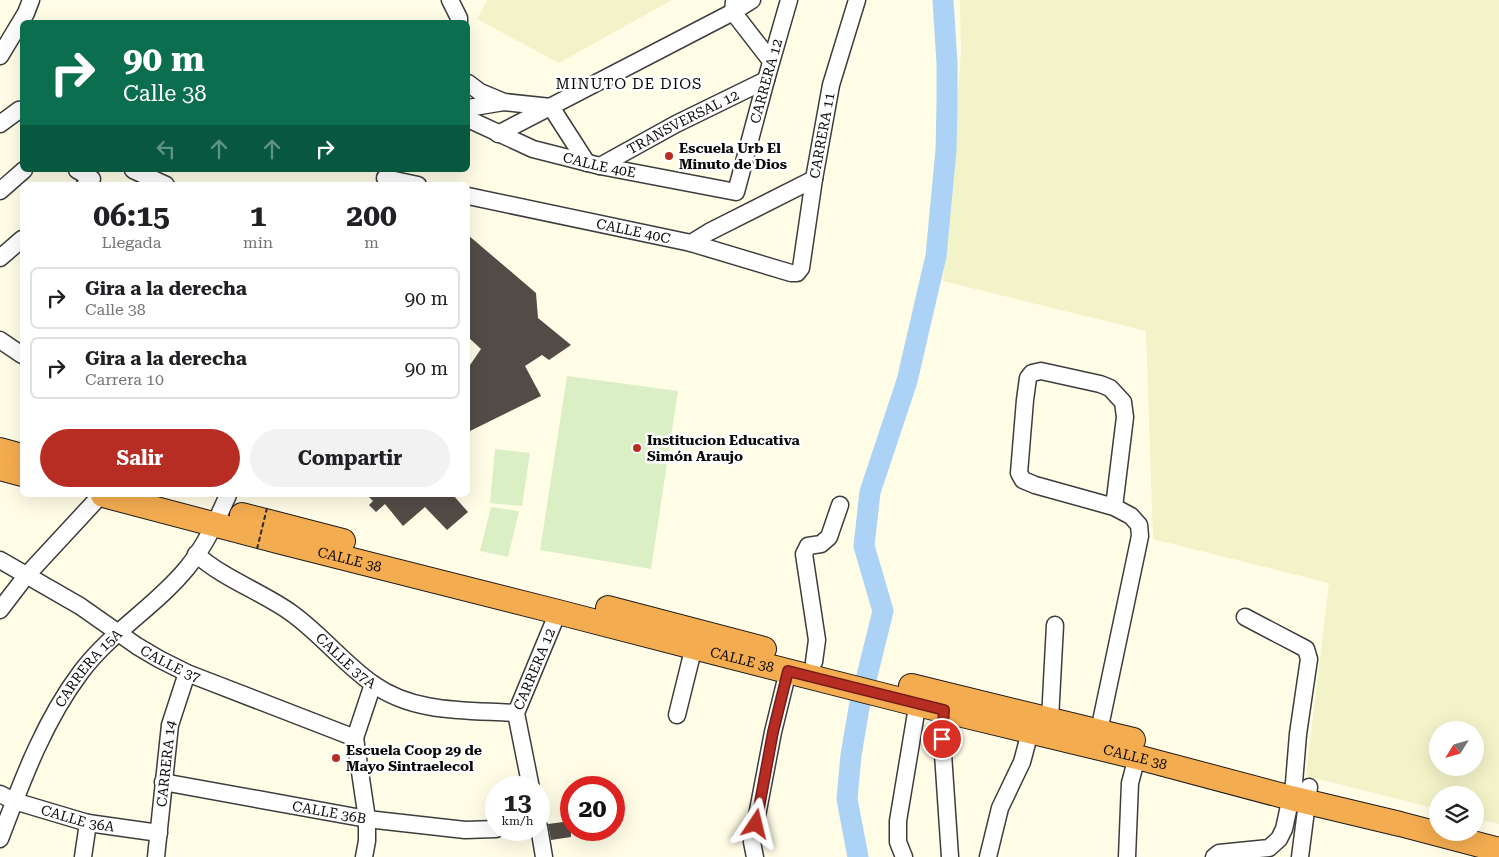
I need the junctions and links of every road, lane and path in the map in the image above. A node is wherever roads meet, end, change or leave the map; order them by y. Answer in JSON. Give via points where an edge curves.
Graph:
{"nodes":[{"id":1,"x":31,"y":0,"type":"edge"},
{"id":2,"x":450,"y":0,"type":"edge"},
{"id":3,"x":752,"y":0,"type":"edge"},
{"id":4,"x":789,"y":0,"type":"edge"},
{"id":5,"x":857,"y":0,"type":"edge"},
{"id":6,"x":734,"y":6,"type":"edge"},
{"id":7,"x":22,"y":20,"type":"edge"},
{"id":8,"x":460,"y":20,"type":"edge"},
{"id":9,"x":20,"y":23,"type":"edge"},
{"id":10,"x":0,"y":56,"type":"edge"},
{"id":11,"x":771,"y":61,"type":"junction"},
{"id":12,"x":766,"y":80,"type":"junction"},
{"id":13,"x":470,"y":85,"type":"edge"},
{"id":14,"x":504,"y":102,"type":"junction"},
{"id":15,"x":551,"y":107,"type":"junction"},
{"id":16,"x":470,"y":108,"type":"edge"},
{"id":17,"x":20,"y":111,"type":"edge"},
{"id":18,"x":470,"y":120,"type":"edge"},
{"id":19,"x":0,"y":124,"type":"edge"},
{"id":20,"x":498,"y":134,"type":"junction"},
{"id":21,"x":594,"y":164,"type":"junction"},
{"id":22,"x":22,"y":172,"type":"edge"},
{"id":23,"x":79,"y":172,"type":"edge"},
{"id":24,"x":137,"y":172,"type":"edge"},
{"id":25,"x":385,"y":178,"type":"edge"},
{"id":26,"x":814,"y":179,"type":"junction"},
{"id":27,"x":92,"y":182,"type":"edge"},
{"id":28,"x":159,"y":182,"type":"edge"},
{"id":29,"x":404,"y":182,"type":"edge"},
{"id":30,"x":0,"y":191,"type":"edge"},
{"id":31,"x":736,"y":192,"type":"joint"},
{"id":32,"x":470,"y":196,"type":"edge"},
{"id":33,"x":20,"y":241,"type":"edge"},
{"id":34,"x":691,"y":243,"type":"junction"},
{"id":35,"x":0,"y":258,"type":"edge"},
{"id":36,"x":797,"y":273,"type":"joint"},
{"id":37,"x":0,"y":340,"type":"edge"},
{"id":38,"x":20,"y":354,"type":"edge"},
{"id":39,"x":18,"y":458,"type":"edge"},
{"id":40,"x":0,"y":468,"type":"edge"},
{"id":41,"x":100,"y":497,"type":"edge"},
{"id":42,"x":119,"y":497,"type":"edge"},
{"id":43,"x":176,"y":497,"type":"edge"},
{"id":44,"x":840,"y":504,"type":"dead end"},
{"id":45,"x":1114,"y":507,"type":"junction"},
{"id":46,"x":267,"y":508,"type":"dead end"},
{"id":47,"x":221,"y":509,"type":"edge"},
{"id":48,"x":257,"y":549,"type":"dead end"},
{"id":49,"x":196,"y":554,"type":"junction"},
{"id":50,"x":0,"y":560,"type":"edge"},
{"id":51,"x":26,"y":576,"type":"junction"},
{"id":52,"x":0,"y":610,"type":"edge"},
{"id":53,"x":558,"y":612,"type":"junction"},
{"id":54,"x":1245,"y":617,"type":"dead end"},
{"id":55,"x":1055,"y":625,"type":"dead end"},
{"id":56,"x":118,"y":632,"type":"junction"},
{"id":57,"x":696,"y":639,"type":"junction"},
{"id":58,"x":814,"y":662,"type":"junction"},
{"id":59,"x":788,"y":671,"type":"junction"},
{"id":60,"x":187,"y":673,"type":"junction"},
{"id":61,"x":849,"y":679,"type":"junction"},
{"id":62,"x":373,"y":684,"type":"junction"},
{"id":63,"x":919,"y":696,"type":"junction"},
{"id":64,"x":946,"y":702,"type":"junction"},
{"id":65,"x":516,"y":713,"type":"junction"},
{"id":66,"x":676,"y":715,"type":"dead end"},
{"id":67,"x":1050,"y":719,"type":"junction"},
{"id":68,"x":1098,"y":731,"type":"junction"},
{"id":69,"x":1030,"y":732,"type":"junction"},
{"id":70,"x":355,"y":738,"type":"junction"},
{"id":71,"x":1136,"y":757,"type":"junction"},
{"id":72,"x":529,"y":776,"type":"edge"},
{"id":73,"x":164,"y":782,"type":"junction"},
{"id":74,"x":1306,"y":794,"type":"junction"},
{"id":75,"x":7,"y":798,"type":"edge"},
{"id":76,"x":1429,"y":815,"type":"edge"},
{"id":77,"x":367,"y":819,"type":"junction"},
{"id":78,"x":88,"y":822,"type":"junction"},
{"id":79,"x":485,"y":829,"type":"edge"},
{"id":80,"x":1484,"y":830,"type":"edge"},
{"id":81,"x":159,"y":833,"type":"junction"},
{"id":82,"x":1499,"y":834,"type":"edge"},
{"id":83,"x":0,"y":839,"type":"edge"},
{"id":84,"x":541,"y":841,"type":"edge"},
{"id":85,"x":1499,"y":850,"type":"edge"},
{"id":86,"x":83,"y":857,"type":"edge"},
{"id":87,"x":156,"y":857,"type":"edge"},
{"id":88,"x":364,"y":857,"type":"edge"},
{"id":89,"x":544,"y":857,"type":"edge"},
{"id":90,"x":755,"y":857,"type":"edge"},
{"id":91,"x":904,"y":857,"type":"edge"},
{"id":92,"x":950,"y":857,"type":"edge"},
{"id":93,"x":988,"y":857,"type":"edge"},
{"id":94,"x":1127,"y":857,"type":"edge"},
{"id":95,"x":1214,"y":857,"type":"edge"},
{"id":96,"x":1300,"y":857,"type":"edge"},
{"id":97,"x":1312,"y":857,"type":"edge"}],
"edges":[{"from":1,"to":7,"type":"street"},
{"from":2,"to":8,"type":"street"},
{"from":3,"to":6,"type":"street"},
{"from":4,"to":11,"type":"street","name":"CARRERA 12"},
{"from":5,"to":26,"type":"street","name":"CARRERA 11","via":[[830,85]]},
{"from":6,"to":11,"type":"street"},
{"from":6,"to":15,"type":"street"},
{"from":9,"to":10,"type":"street"},
{"from":11,"to":12,"type":"street","name":"CARRERA 12"},
{"from":12,"to":21,"type":"street","name":"TRANSVERSAL 12"},
{"from":12,"to":31,"type":"street","name":"CARRERA 12"},
{"from":13,"to":14,"type":"street"},
{"from":14,"to":15,"type":"street"},
{"from":14,"to":16,"type":"street"},
{"from":15,"to":20,"type":"street"},
{"from":15,"to":21,"type":"street"},
{"from":17,"to":19,"type":"street"},
{"from":18,"to":20,"type":"street","name":"CALLE 40E"},
{"from":20,"to":21,"type":"street","name":"CALLE 40E","via":[[533,150]]},
{"from":21,"to":31,"type":"street","name":"CALLE 40E"},
{"from":22,"to":30,"type":"street"},
{"from":23,"to":27,"type":"street"},
{"from":24,"to":28,"type":"street"},
{"from":25,"to":29,"type":"street"},
{"from":26,"to":34,"type":"street"},
{"from":26,"to":36,"type":"street","name":"CARRERA 11","via":[[801,268]]},
{"from":32,"to":34,"type":"street","name":"CALLE 40C"},
{"from":33,"to":35,"type":"street"},
{"from":34,"to":36,"type":"street","name":"CALLE 40C"},
{"from":37,"to":38,"type":"street"},
{"from":39,"to":40,"type":"highway"},
{"from":41,"to":51,"type":"street"},
{"from":42,"to":47,"type":"highway","name":"CALLE 38"},
{"from":43,"to":47,"type":"highway","name":"CALLE 38"},
{"from":44,"to":58,"type":"street","via":[[829,537],[821,544],[808,546],[804,554],[816,640]]},
{"from":45,"to":45,"type":"street","via":[[1125,417],[1123,402],[1110,388],[1100,384],[1042,371],[1032,373],[1028,378],[1025,400],[1019,473],[1023,480]]},
{"from":45,"to":68,"type":"street","via":[[1131,516],[1139,525],[1140,536]]},
{"from":46,"to":48,"type":"path","bridge":true},
{"from":47,"to":49,"type":"street","name":"CARRERA 15A"},
{"from":47,"to":53,"type":"highway","name":"CALLE 38","via":[[281,542]]},
{"from":47,"to":57,"type":"highway","name":"CALLE 38"},
{"from":49,"to":56,"type":"street","name":"CARRERA 15A","via":[[188,567]]},
{"from":49,"to":62,"type":"street","name":"CALLE 37A","via":[[223,575],[268,597],[292,614]]},
{"from":50,"to":51,"type":"street","name":"CALLE 37"},
{"from":51,"to":52,"type":"street"},
{"from":51,"to":56,"type":"street","name":"CALLE 37"},
{"from":53,"to":57,"type":"highway","name":"CALLE 38"},
{"from":53,"to":65,"type":"street","name":"CARRERA 12"},
{"from":54,"to":74,"type":"street","via":[[1306,650],[1308,659],[1298,734]]},
{"from":55,"to":67,"type":"street"},
{"from":56,"to":60,"type":"street","name":"CALLE 37"},
{"from":56,"to":75,"type":"street","name":"CARRERA 15A","via":[[81,671]]},
{"from":57,"to":58,"type":"highway","name":"CALLE 38"},
{"from":57,"to":59,"type":"highway","name":"CALLE 38"},
{"from":57,"to":66,"type":"street"},
{"from":58,"to":61,"type":"highway","name":"CALLE 38"},
{"from":59,"to":61,"type":"highway","name":"CALLE 38"},
{"from":59,"to":90,"type":"street","via":[[752,842]]},
{"from":60,"to":70,"type":"street","name":"CALLE 37"},
{"from":60,"to":73,"type":"street","name":"CARRERA 14","via":[[170,725]]},
{"from":61,"to":63,"type":"highway","name":"CALLE 38"},
{"from":62,"to":65,"type":"street","name":"CALLE 37A","via":[[410,703],[435,708]]},
{"from":62,"to":70,"type":"street"},
{"from":63,"to":64,"type":"highway","name":"CALLE 38"},
{"from":63,"to":91,"type":"street","via":[[898,821],[898,842]]},
{"from":64,"to":67,"type":"highway","name":"CALLE 38"},
{"from":64,"to":69,"type":"highway","name":"CALLE 38"},
{"from":64,"to":92,"type":"street","via":[[942,739]]},
{"from":65,"to":72,"type":"street","name":"CARRERA 12"},
{"from":67,"to":68,"type":"highway","name":"CALLE 38"},
{"from":68,"to":74,"type":"highway","name":"CALLE 38"},
{"from":69,"to":71,"type":"highway","name":"CALLE 38"},
{"from":69,"to":93,"type":"street","via":[[1022,762],[1000,808]]},
{"from":70,"to":77,"type":"street"},
{"from":71,"to":74,"type":"highway","name":"CALLE 38"},
{"from":71,"to":94,"type":"street","via":[[1130,783]]},
{"from":73,"to":77,"type":"street","name":"CALLE 36B"},
{"from":73,"to":81,"type":"street","name":"CARRERA 14"},
{"from":74,"to":76,"type":"highway","name":"CALLE 38"},
{"from":74,"to":85,"type":"highway","name":"CALLE 38","via":[[1400,824]]},
{"from":74,"to":95,"type":"street","via":[[1278,839],[1268,848],[1219,853]]},
{"from":74,"to":96,"type":"street"},
{"from":74,"to":97,"type":"street"},
{"from":75,"to":78,"type":"street","name":"CALLE 36A"},
{"from":75,"to":83,"type":"street","name":"CARRERA 15A"},
{"from":77,"to":79,"type":"street","name":"CALLE 36B"},
{"from":77,"to":88,"type":"street"},
{"from":78,"to":81,"type":"street","name":"CALLE 36A"},
{"from":78,"to":86,"type":"street"},
{"from":80,"to":82,"type":"highway"},
{"from":81,"to":87,"type":"street","name":"CARRERA 14"},
{"from":84,"to":89,"type":"street"}]}
